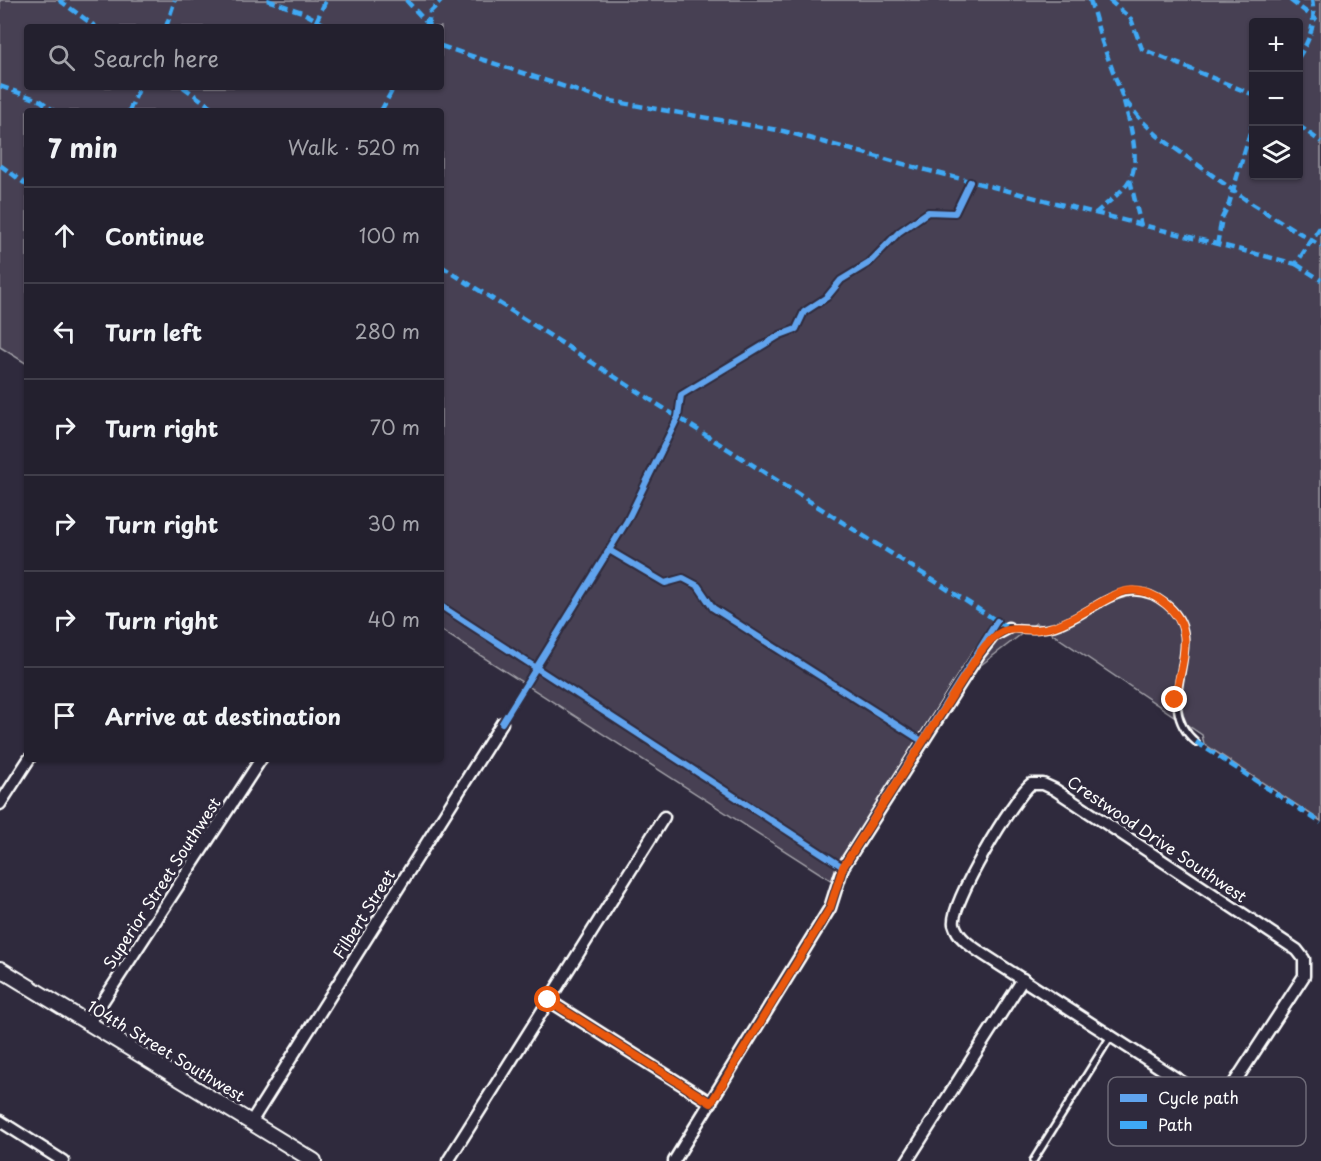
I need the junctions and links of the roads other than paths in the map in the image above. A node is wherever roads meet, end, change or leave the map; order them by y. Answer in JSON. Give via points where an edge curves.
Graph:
{"nodes":[{"id":1,"x":1008,"y":628,"type":"joint"},
{"id":2,"x":502,"y":723,"type":"dead end"},
{"id":3,"x":1196,"y":742,"type":"dead end"},
{"id":4,"x":27,"y":762,"type":"edge"},
{"id":5,"x":259,"y":762,"type":"edge"},
{"id":6,"x":0,"y":804,"type":"edge"},
{"id":7,"x":664,"y":817,"type":"dead end"},
{"id":8,"x":0,"y":969,"type":"edge"},
{"id":9,"x":1023,"y":979,"type":"junction"},
{"id":10,"x":548,"y":1000,"type":"junction"},
{"id":11,"x":88,"y":1024,"type":"junction"},
{"id":12,"x":1111,"y":1036,"type":"junction"},
{"id":13,"x":1174,"y":1077,"type":"edge"},
{"id":14,"x":1238,"y":1077,"type":"edge"},
{"id":15,"x":711,"y":1103,"type":"junction"},
{"id":16,"x":0,"y":1121,"type":"edge"},
{"id":17,"x":251,"y":1122,"type":"junction"},
{"id":18,"x":63,"y":1161,"type":"edge"},
{"id":19,"x":314,"y":1161,"type":"edge"},
{"id":20,"x":448,"y":1161,"type":"edge"},
{"id":21,"x":674,"y":1161,"type":"edge"},
{"id":22,"x":907,"y":1161,"type":"edge"},
{"id":23,"x":1033,"y":1161,"type":"edge"}],
"edges":[{"from":1,"to":3,"type":"lane","via":[[1054,627],[1118,593],[1145,591],[1158,598],[1183,625],[1186,642],[1175,700],[1185,733]]},
{"from":1,"to":15,"type":"street","via":[[993,636],[979,654],[843,867],[830,908]]},
{"from":2,"to":17,"type":"street","name":"Filbert Street"},
{"from":4,"to":6,"type":"street"},
{"from":5,"to":11,"type":"street","name":"Superior Street Southwest"},
{"from":7,"to":10,"type":"street"},
{"from":8,"to":11,"type":"street","name":"104th Street Southwest"},
{"from":9,"to":12,"type":"street","name":"Crestwood Drive Southwest"},
{"from":9,"to":14,"type":"street","name":"Crestwood Drive Southwest","via":[[967,943],[954,924],[954,914],[970,875],[1028,787],[1043,784],[1297,950],[1304,959],[1304,976]]},
{"from":9,"to":22,"type":"street"},
{"from":10,"to":15,"type":"street"},
{"from":10,"to":20,"type":"street"},
{"from":11,"to":17,"type":"street","name":"104th Street Southwest"},
{"from":12,"to":13,"type":"street","name":"Crestwood Drive Southwest"},
{"from":12,"to":23,"type":"lane"},
{"from":15,"to":21,"type":"street"},
{"from":16,"to":18,"type":"street"},
{"from":17,"to":19,"type":"street","name":"104th Street Southwest"}]}
